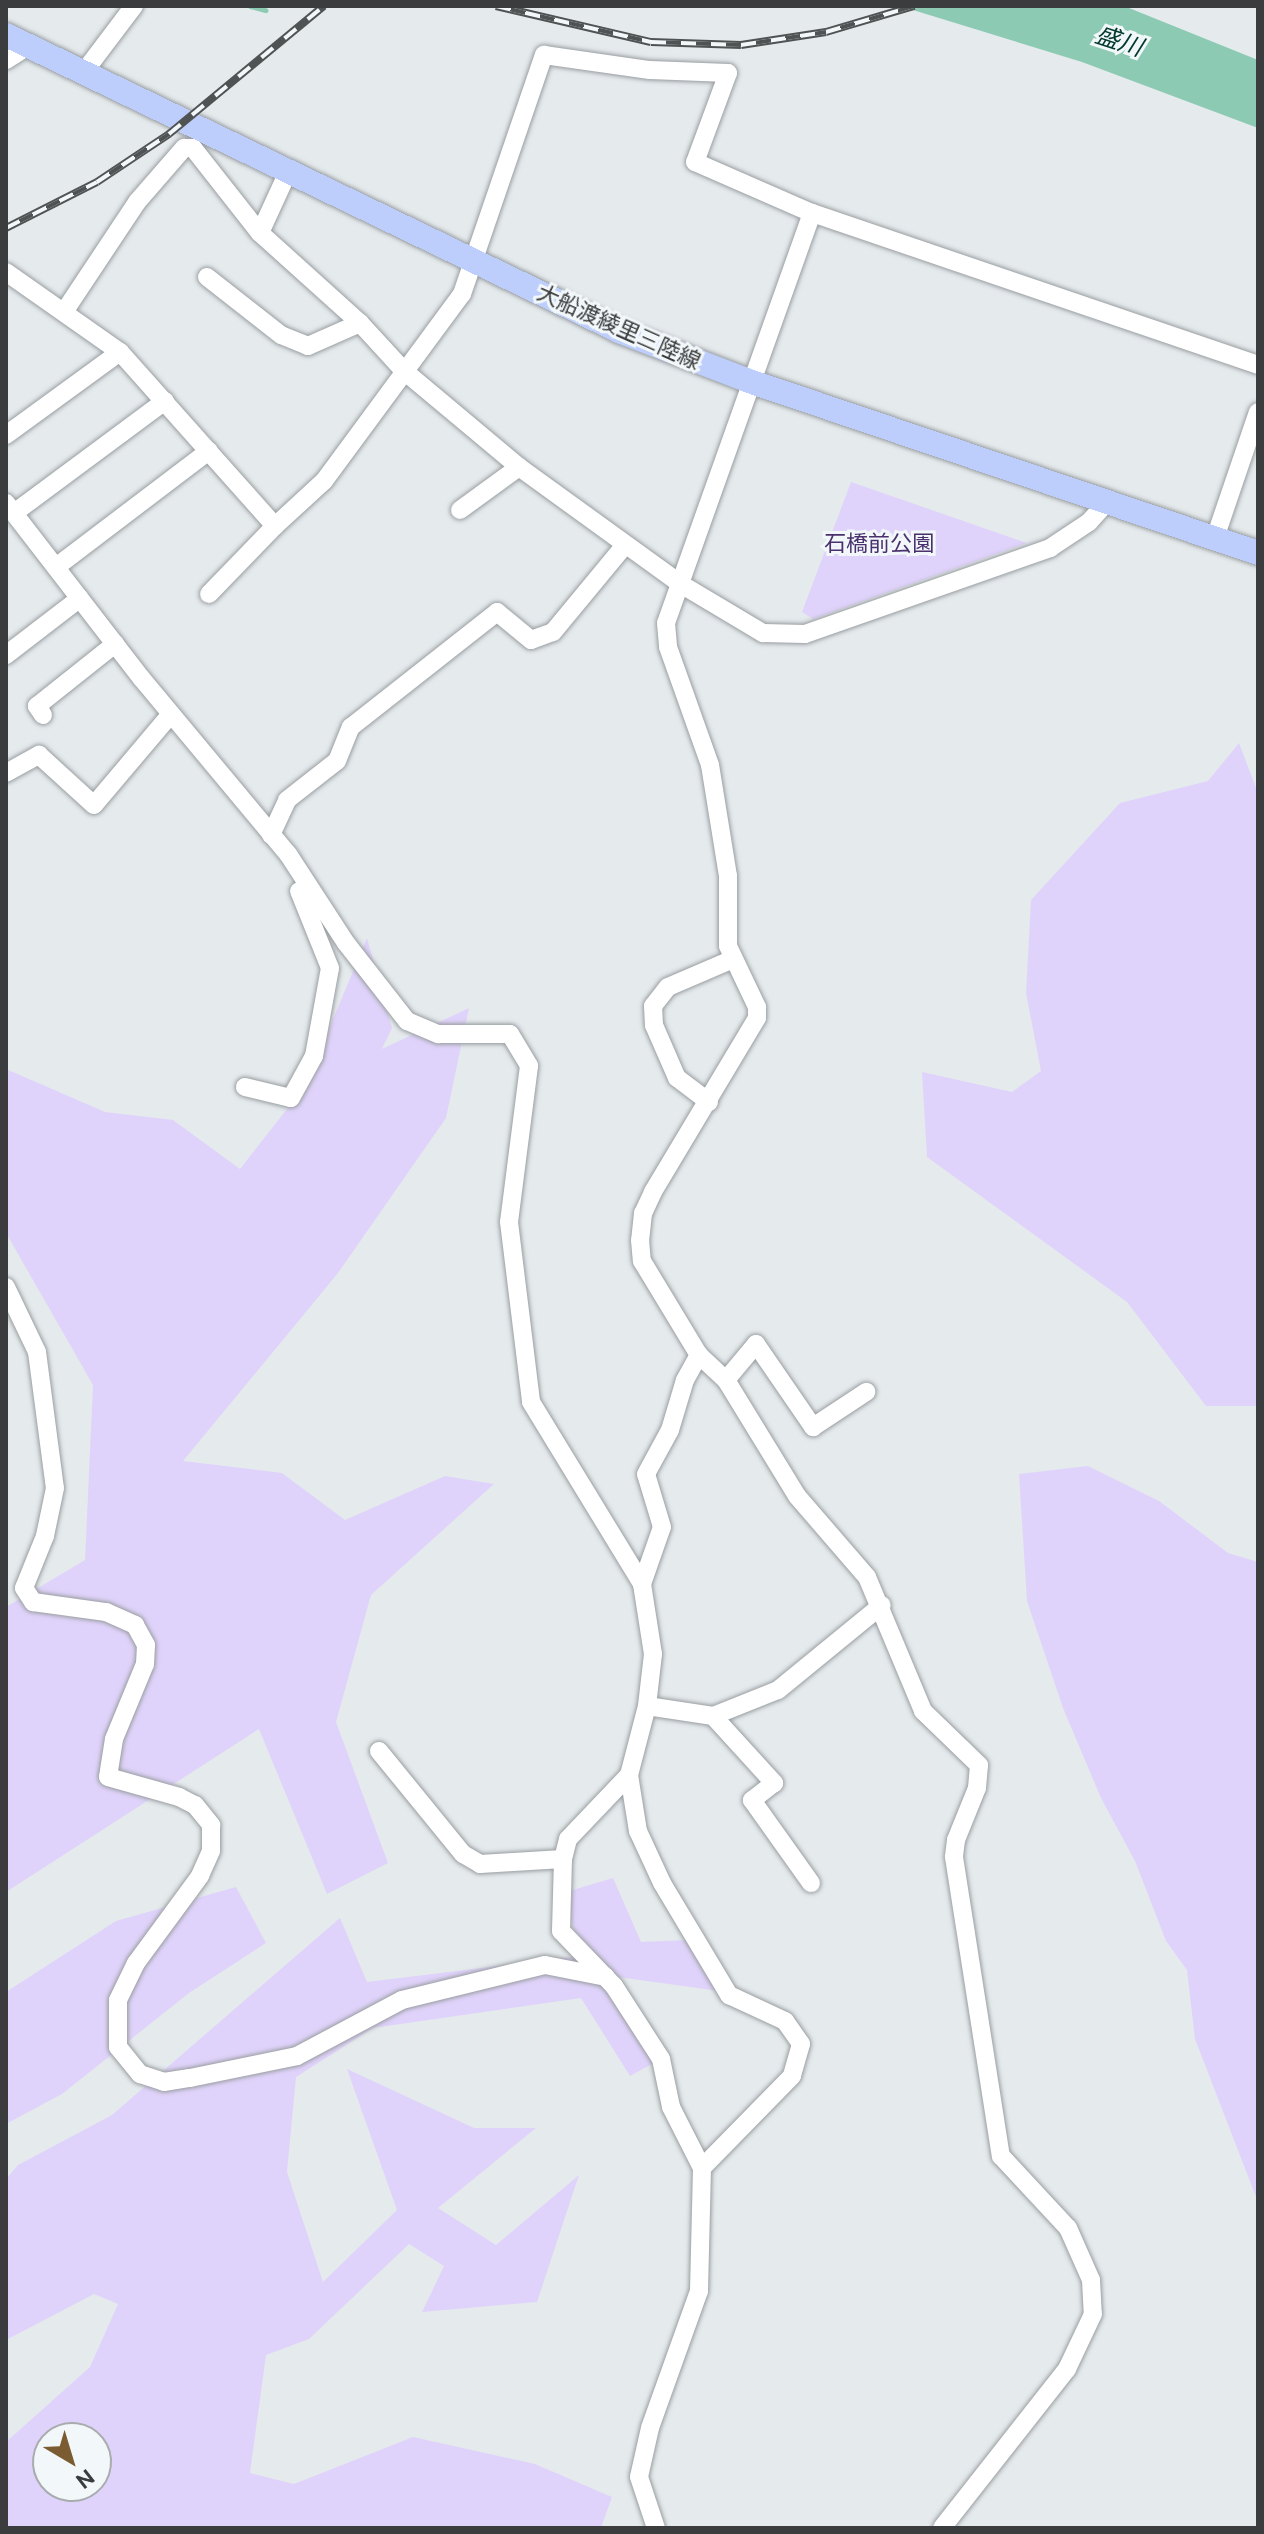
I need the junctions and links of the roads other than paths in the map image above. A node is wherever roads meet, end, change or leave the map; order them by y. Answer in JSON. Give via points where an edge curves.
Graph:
{"nodes":[{"id":1,"x":134,"y":6,"type":"edge"},
{"id":2,"x":6,"y":35,"type":"edge"},
{"id":3,"x":28,"y":46,"type":"junction"},
{"id":4,"x":6,"y":60,"type":"edge"},
{"id":5,"x":84,"y":72,"type":"junction"},
{"id":6,"x":287,"y":174,"type":"junction"},
{"id":7,"x":812,"y":213,"type":"junction"},
{"id":8,"x":260,"y":233,"type":"junction"},
{"id":9,"x":475,"y":261,"type":"junction"},
{"id":10,"x":6,"y":272,"type":"edge"},
{"id":11,"x":207,"y":277,"type":"dead end"},
{"id":12,"x":64,"y":312,"type":"junction"},
{"id":13,"x":360,"y":323,"type":"junction"},
{"id":14,"x":120,"y":352,"type":"junction"},
{"id":15,"x":1258,"y":365,"type":"edge"},
{"id":16,"x":403,"y":370,"type":"junction"},
{"id":17,"x":749,"y":381,"type":"junction"},
{"id":18,"x":165,"y":401,"type":"junction"},
{"id":19,"x":1258,"y":412,"type":"edge"},
{"id":20,"x":6,"y":435,"type":"edge"},
{"id":21,"x":209,"y":451,"type":"junction"},
{"id":22,"x":519,"y":467,"type":"junction"},
{"id":23,"x":1107,"y":502,"type":"junction"},
{"id":24,"x":10,"y":508,"type":"edge"},
{"id":25,"x":460,"y":510,"type":"dead end"},
{"id":26,"x":275,"y":526,"type":"junction"},
{"id":27,"x":1215,"y":538,"type":"junction"},
{"id":28,"x":625,"y":545,"type":"junction"},
{"id":29,"x":1258,"y":553,"type":"edge"},
{"id":30,"x":56,"y":567,"type":"junction"},
{"id":31,"x":679,"y":583,"type":"junction"},
{"id":32,"x":209,"y":594,"type":"dead end"},
{"id":33,"x":80,"y":598,"type":"junction"},
{"id":34,"x":115,"y":644,"type":"junction"},
{"id":35,"x":6,"y":655,"type":"edge"},
{"id":36,"x":171,"y":714,"type":"junction"},
{"id":37,"x":43,"y":715,"type":"dead end"},
{"id":38,"x":6,"y":773,"type":"edge"},
{"id":39,"x":271,"y":835,"type":"junction"},
{"id":40,"x":288,"y":854,"type":"junction"},
{"id":41,"x":731,"y":960,"type":"junction"},
{"id":42,"x":245,"y":1087,"type":"dead end"},
{"id":43,"x":709,"y":1102,"type":"junction"},
{"id":44,"x":6,"y":1287,"type":"edge"},
{"id":45,"x":699,"y":1355,"type":"junction"},
{"id":46,"x":726,"y":1380,"type":"junction"},
{"id":47,"x":866,"y":1392,"type":"dead end"},
{"id":48,"x":642,"y":1584,"type":"junction"},
{"id":49,"x":882,"y":1605,"type":"junction"},
{"id":50,"x":647,"y":1706,"type":"junction"},
{"id":51,"x":713,"y":1716,"type":"junction"},
{"id":52,"x":379,"y":1751,"type":"dead end"},
{"id":53,"x":629,"y":1775,"type":"junction"},
{"id":54,"x":563,"y":1859,"type":"junction"},
{"id":55,"x":811,"y":1883,"type":"dead end"},
{"id":56,"x":606,"y":1977,"type":"junction"},
{"id":57,"x":702,"y":2168,"type":"junction"},
{"id":58,"x":656,"y":2528,"type":"edge"},
{"id":59,"x":942,"y":2528,"type":"edge"}],
"edges":[{"from":1,"to":5,"type":"street"},
{"from":2,"to":3,"type":"main road","name":"大船渡綾里三陸線"},
{"from":3,"to":4,"type":"street"},
{"from":3,"to":5,"type":"main road","name":"大船渡綾里三陸線"},
{"from":5,"to":6,"type":"main road","name":"大船渡綾里三陸線"},
{"from":6,"to":8,"type":"street"},
{"from":6,"to":9,"type":"main road","name":"大船渡綾里三陸線"},
{"from":7,"to":9,"type":"street","via":[[695,162],[728,73],[650,70],[544,55]]},
{"from":7,"to":15,"type":"street"},
{"from":7,"to":17,"type":"street"},
{"from":8,"to":12,"type":"street","via":[[193,148],[184,148],[137,202]]},
{"from":8,"to":13,"type":"street"},
{"from":9,"to":16,"type":"street","via":[[462,294]]},
{"from":9,"to":17,"type":"main road","name":"大船渡綾里三陸線","via":[[619,331]]},
{"from":10,"to":12,"type":"street"},
{"from":11,"to":13,"type":"street","via":[[281,335],[308,346]]},
{"from":12,"to":14,"type":"street"},
{"from":13,"to":16,"type":"street"},
{"from":14,"to":18,"type":"street"},
{"from":14,"to":20,"type":"street"},
{"from":16,"to":22,"type":"street"},
{"from":16,"to":26,"type":"street","via":[[324,481]]},
{"from":17,"to":23,"type":"main road","name":"大船渡綾里三陸線"},
{"from":17,"to":31,"type":"street"},
{"from":18,"to":21,"type":"street"},
{"from":18,"to":24,"type":"street"},
{"from":19,"to":27,"type":"street"},
{"from":21,"to":26,"type":"street"},
{"from":21,"to":30,"type":"street"},
{"from":22,"to":25,"type":"street"},
{"from":22,"to":28,"type":"street"},
{"from":23,"to":27,"type":"main road","name":"大船渡綾里三陸線"},
{"from":23,"to":31,"type":"street","via":[[1089,522],[1050,548],[805,634],[763,633]]},
{"from":24,"to":30,"type":"street"},
{"from":26,"to":32,"type":"street"},
{"from":27,"to":29,"type":"main road","name":"大船渡綾里三陸線"},
{"from":28,"to":31,"type":"street"},
{"from":28,"to":39,"type":"street","via":[[553,632],[531,640],[497,612],[351,727],[337,761],[287,800]]},
{"from":30,"to":33,"type":"street"},
{"from":31,"to":41,"type":"street","via":[[667,611],[668,647],[710,765],[728,876]]},
{"from":33,"to":34,"type":"street"},
{"from":33,"to":35,"type":"street"},
{"from":34,"to":36,"type":"street"},
{"from":34,"to":37,"type":"street","via":[[37,706]]},
{"from":36,"to":38,"type":"street","via":[[94,805],[39,755]]},
{"from":36,"to":39,"type":"street"},
{"from":39,"to":40,"type":"street"},
{"from":40,"to":42,"type":"street","via":[[324,943],[330,968],[328,996],[314,1056],[291,1098]]},
{"from":40,"to":48,"type":"street","via":[[346,943],[407,1021],[438,1034],[510,1034],[529,1066],[509,1222],[531,1402]]},
{"from":41,"to":43,"type":"street","via":[[757,1007],[757,1018]]},
{"from":41,"to":43,"type":"street","via":[[668,987],[653,1006],[654,1025],[677,1078]]},
{"from":43,"to":45,"type":"street","via":[[653,1192],[640,1240],[642,1261]]},
{"from":44,"to":56,"type":"street","via":[[37,1352],[55,1488],[45,1536],[24,1588],[33,1602],[106,1612],[135,1625],[146,1645],[145,1664],[114,1739],[108,1777],[179,1797],[195,1805],[211,1825],[211,1851],[200,1876],[136,1963],[118,2000],[118,2047],[140,2074],[164,2082],[297,2056],[402,2000],[545,1965]]},
{"from":45,"to":46,"type":"street"},
{"from":45,"to":48,"type":"street","via":[[685,1380],[670,1430],[646,1474],[662,1527]]},
{"from":46,"to":47,"type":"street","via":[[756,1344],[813,1427]]},
{"from":46,"to":49,"type":"street","via":[[797,1496],[867,1577]]},
{"from":48,"to":50,"type":"street","via":[[653,1654]]},
{"from":49,"to":51,"type":"street","via":[[778,1690]]},
{"from":49,"to":59,"type":"street","via":[[923,1711],[979,1765],[954,1857],[1001,2156],[1068,2228],[1091,2280],[1093,2314],[1067,2369]]},
{"from":50,"to":51,"type":"street"},
{"from":50,"to":53,"type":"street"},
{"from":51,"to":55,"type":"street","via":[[774,1783],[752,1800]]},
{"from":52,"to":54,"type":"street","via":[[463,1854],[480,1864]]},
{"from":53,"to":54,"type":"street","via":[[568,1839]]},
{"from":53,"to":57,"type":"street","via":[[638,1831],[715,1974],[729,1995],[785,2021],[801,2044],[792,2076]]},
{"from":54,"to":56,"type":"street","via":[[561,1931]]},
{"from":56,"to":57,"type":"street","via":[[661,2059],[671,2107]]},
{"from":57,"to":58,"type":"street","via":[[699,2291],[650,2428],[639,2477]]}]}
